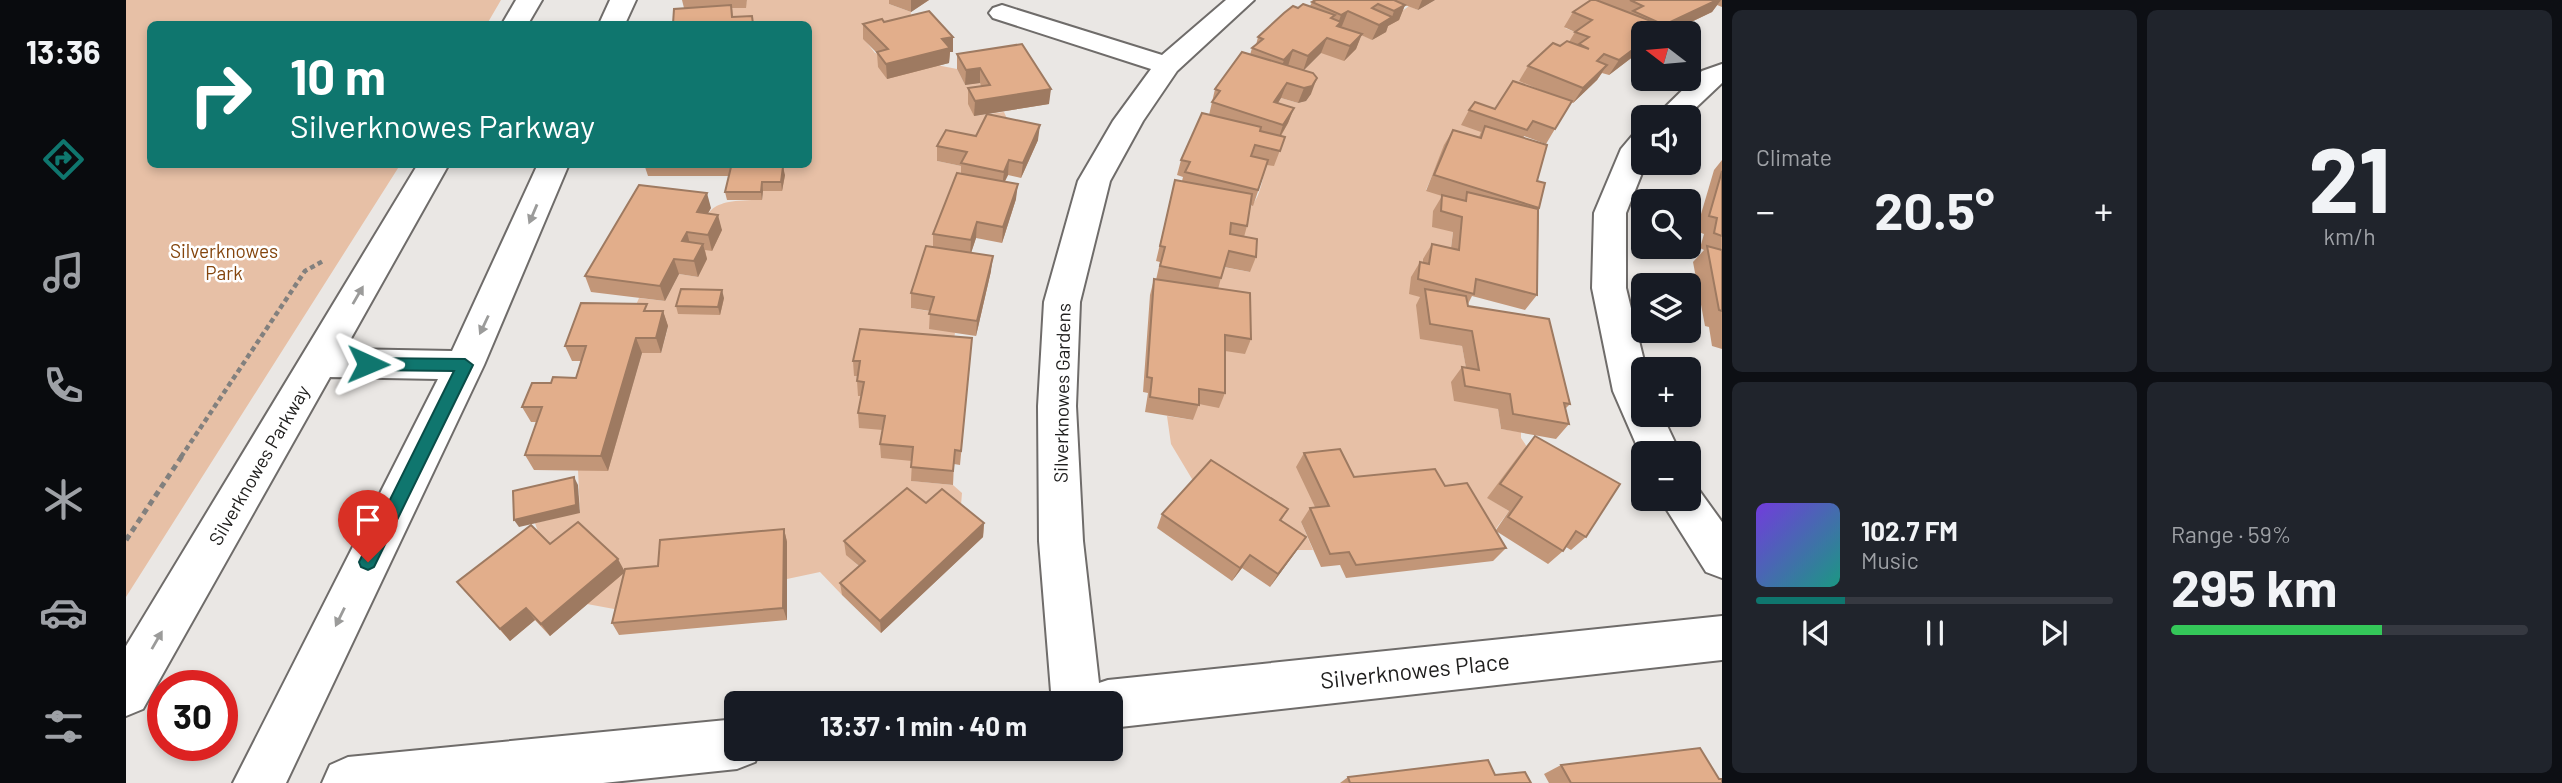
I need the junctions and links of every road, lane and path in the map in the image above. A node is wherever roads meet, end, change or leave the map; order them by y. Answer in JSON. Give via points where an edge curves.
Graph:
{"nodes":[{"id":1,"x":529,"y":0,"type":"edge"},
{"id":2,"x":623,"y":0,"type":"edge"},
{"id":3,"x":1241,"y":0,"type":"edge"},
{"id":4,"x":1002,"y":13,"type":"dead end"},
{"id":5,"x":517,"y":21,"type":"edge"},
{"id":6,"x":613,"y":21,"type":"edge"},
{"id":7,"x":1167,"y":65,"type":"junction"},
{"id":8,"x":1722,"y":72,"type":"edge"},
{"id":9,"x":1683,"y":105,"type":"edge"},
{"id":10,"x":1631,"y":161,"type":"edge"},
{"id":11,"x":431,"y":168,"type":"edge"},
{"id":12,"x":552,"y":168,"type":"edge"},
{"id":13,"x":327,"y":258,"type":"dead end"},
{"id":14,"x":319,"y":363,"type":"junction"},
{"id":15,"x":465,"y":365,"type":"junction"},
{"id":16,"x":1655,"y":441,"type":"edge"},
{"id":17,"x":1689,"y":511,"type":"edge"},
{"id":18,"x":126,"y":540,"type":"edge"},
{"id":19,"x":1722,"y":558,"type":"edge"},
{"id":20,"x":1722,"y":638,"type":"edge"},
{"id":21,"x":1076,"y":691,"type":"edge"},
{"id":22,"x":126,"y":692,"type":"edge"},
{"id":23,"x":1123,"y":702,"type":"edge"},
{"id":24,"x":724,"y":745,"type":"edge"},
{"id":25,"x":359,"y":782,"type":"edge"},
{"id":26,"x":258,"y":783,"type":"edge"}],
"edges":[{"from":1,"to":5,"type":"street"},
{"from":2,"to":6,"type":"street"},
{"from":3,"to":7,"type":"street","name":"Silverknowes Gardens"},
{"from":4,"to":7,"type":"street"},
{"from":7,"to":21,"type":"street","name":"Silverknowes Gardens","via":[[1094,181],[1062,302],[1057,405],[1061,541]]},
{"from":8,"to":9,"type":"street"},
{"from":10,"to":16,"type":"street","via":[[1610,213],[1609,288],[1632,391]]},
{"from":14,"to":11,"type":"street","name":"Silverknowes Parkway","one_way":true},
{"from":12,"to":15,"type":"street","one_way":true},
{"from":13,"to":18,"type":"path","via":[[305,271]]},
{"from":14,"to":15,"type":"street"},
{"from":22,"to":14,"type":"street","name":"Silverknowes Parkway","one_way":true},
{"from":15,"to":26,"type":"street","one_way":true},
{"from":17,"to":19,"type":"street"},
{"from":20,"to":23,"type":"street","name":"Silverknowes Place"},
{"from":24,"to":25,"type":"street"}]}
